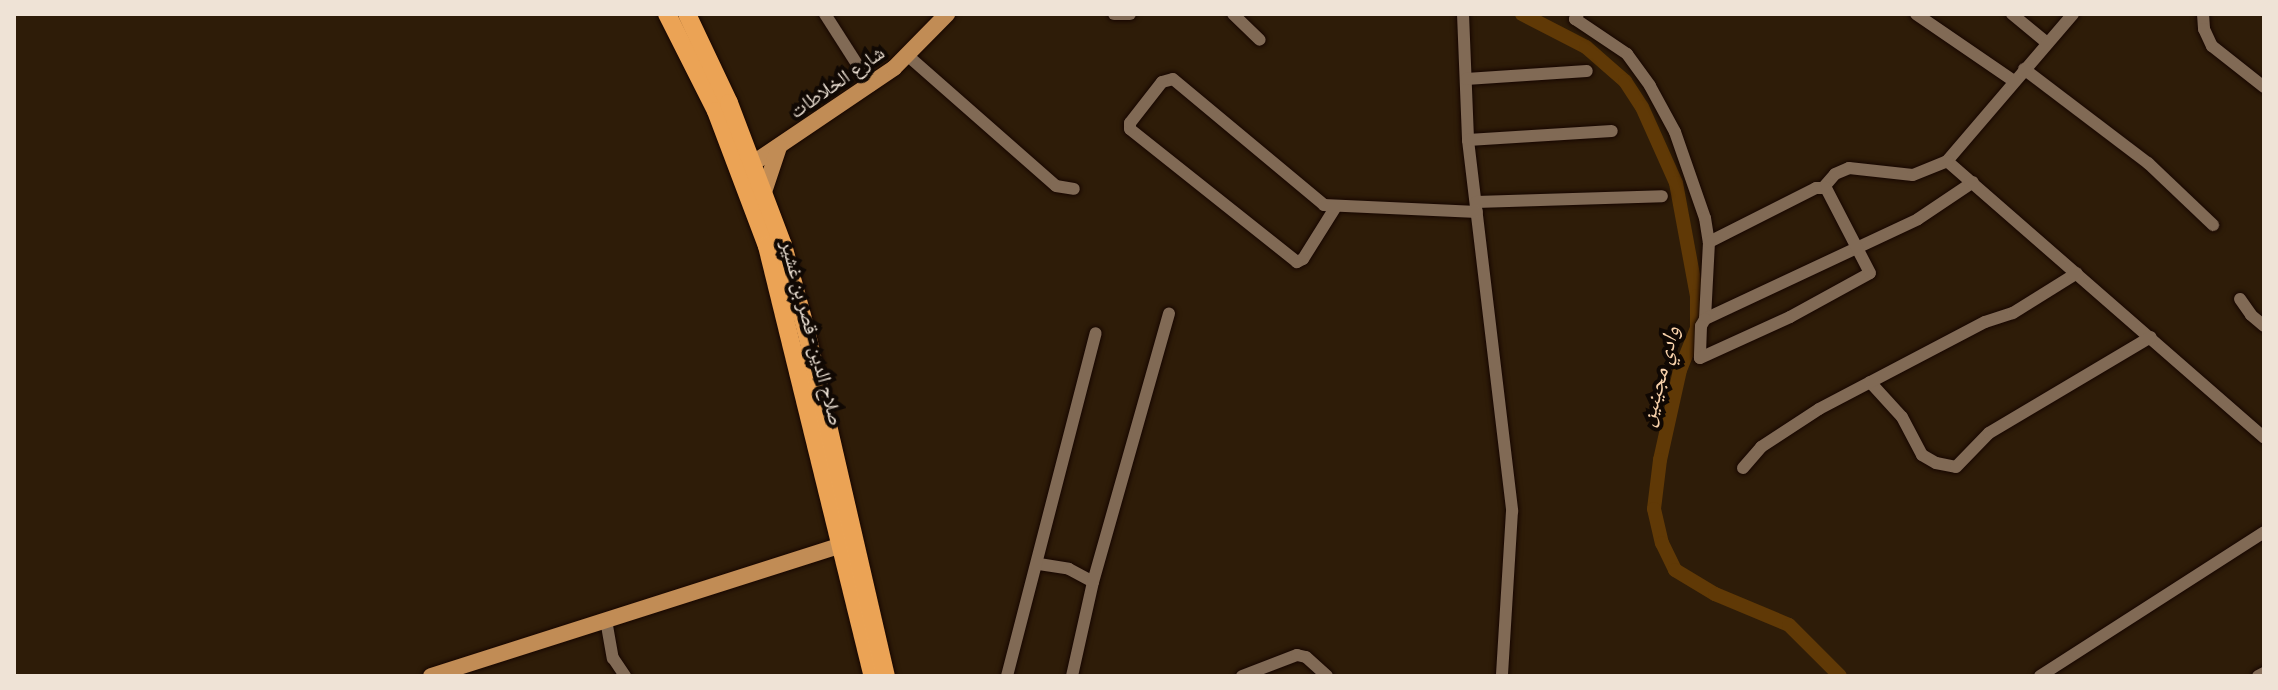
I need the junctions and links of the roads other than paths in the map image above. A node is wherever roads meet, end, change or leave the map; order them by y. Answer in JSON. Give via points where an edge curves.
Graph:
{"nodes":[{"id":1,"x":667,"y":14,"type":"edge"},
{"id":2,"x":687,"y":14,"type":"edge"},
{"id":3,"x":825,"y":14,"type":"edge"},
{"id":4,"x":947,"y":14,"type":"edge"},
{"id":5,"x":1114,"y":14,"type":"edge"},
{"id":6,"x":1130,"y":14,"type":"edge"},
{"id":7,"x":1233,"y":14,"type":"edge"},
{"id":8,"x":1463,"y":14,"type":"edge"},
{"id":9,"x":2012,"y":14,"type":"edge"},
{"id":10,"x":2073,"y":14,"type":"edge"},
{"id":11,"x":2203,"y":14,"type":"edge"},
{"id":12,"x":1922,"y":15,"type":"edge"},
{"id":13,"x":1573,"y":16,"type":"edge"},
{"id":14,"x":1260,"y":40,"type":"dead end"},
{"id":15,"x":2047,"y":43,"type":"junction"},
{"id":16,"x":907,"y":55,"type":"junction"},
{"id":17,"x":2024,"y":69,"type":"junction"},
{"id":18,"x":1587,"y":71,"type":"dead end"},
{"id":19,"x":1466,"y":79,"type":"junction"},
{"id":20,"x":2014,"y":81,"type":"junction"},
{"id":21,"x":871,"y":86,"type":"junction"},
{"id":22,"x":2264,"y":87,"type":"edge"},
{"id":23,"x":1612,"y":131,"type":"dead end"},
{"id":24,"x":741,"y":134,"type":"junction"},
{"id":25,"x":1468,"y":140,"type":"junction"},
{"id":26,"x":779,"y":147,"type":"junction"},
{"id":27,"x":1947,"y":161,"type":"junction"},
{"id":28,"x":746,"y":168,"type":"junction"},
{"id":29,"x":1973,"y":182,"type":"junction"},
{"id":30,"x":1823,"y":188,"type":"junction"},
{"id":31,"x":1074,"y":189,"type":"dead end"},
{"id":32,"x":763,"y":195,"type":"junction"},
{"id":33,"x":1662,"y":196,"type":"dead end"},
{"id":34,"x":1476,"y":207,"type":"junction"},
{"id":35,"x":1335,"y":208,"type":"junction"},
{"id":36,"x":2213,"y":225,"type":"dead end"},
{"id":37,"x":1709,"y":242,"type":"junction"},
{"id":38,"x":775,"y":245,"type":"junction"},
{"id":39,"x":1856,"y":248,"type":"junction"},
{"id":40,"x":2077,"y":273,"type":"junction"},
{"id":41,"x":2240,"y":299,"type":"dead end"},
{"id":42,"x":1169,"y":314,"type":"dead end"},
{"id":43,"x":1705,"y":319,"type":"junction"},
{"id":44,"x":2264,"y":326,"type":"edge"},
{"id":45,"x":1096,"y":333,"type":"dead end"},
{"id":46,"x":2151,"y":337,"type":"junction"},
{"id":47,"x":1870,"y":382,"type":"junction"},
{"id":48,"x":2264,"y":438,"type":"edge"},
{"id":49,"x":1743,"y":468,"type":"dead end"},
{"id":50,"x":2264,"y":532,"type":"edge"},
{"id":51,"x":841,"y":545,"type":"junction"},
{"id":52,"x":1039,"y":564,"type":"junction"},
{"id":53,"x":1093,"y":582,"type":"junction"},
{"id":54,"x":606,"y":620,"type":"junction"},
{"id":55,"x":1273,"y":670,"type":"edge"},
{"id":56,"x":2264,"y":673,"type":"edge"},
{"id":57,"x":431,"y":676,"type":"edge"},
{"id":58,"x":625,"y":676,"type":"edge"},
{"id":59,"x":873,"y":676,"type":"edge"},
{"id":60,"x":886,"y":676,"type":"edge"},
{"id":61,"x":1007,"y":676,"type":"edge"},
{"id":62,"x":1072,"y":676,"type":"edge"},
{"id":63,"x":1242,"y":676,"type":"edge"},
{"id":64,"x":1327,"y":676,"type":"edge"},
{"id":65,"x":1502,"y":676,"type":"edge"},
{"id":66,"x":2040,"y":676,"type":"edge"},
{"id":67,"x":2258,"y":676,"type":"edge"}],
"edges":[{"from":1,"to":28,"type":"highway","name":"صلاح الدين - قصر بن غشير"},
{"from":2,"to":24,"type":"highway"},
{"from":3,"to":21,"type":"street"},
{"from":4,"to":16,"type":"main road","name":"شارع الخلاطات"},
{"from":5,"to":6,"type":"street"},
{"from":7,"to":14,"type":"street"},
{"from":8,"to":19,"type":"street"},
{"from":9,"to":15,"type":"street"},
{"from":10,"to":15,"type":"street"},
{"from":11,"to":22,"type":"street","via":[[2212,46]]},
{"from":12,"to":20,"type":"street"},
{"from":13,"to":37,"type":"street","via":[[1613,42],[1650,86],[1700,196]]},
{"from":15,"to":17,"type":"street"},
{"from":16,"to":21,"type":"main road","name":"شارع الخلاطات"},
{"from":16,"to":31,"type":"street","via":[[1056,186]]},
{"from":17,"to":20,"type":"street"},
{"from":17,"to":36,"type":"street","via":[[2148,163]]},
{"from":18,"to":19,"type":"street"},
{"from":19,"to":25,"type":"street"},
{"from":20,"to":27,"type":"street"},
{"from":21,"to":26,"type":"main road","name":"شارع الخلاطات"},
{"from":23,"to":25,"type":"street"},
{"from":24,"to":26,"type":"main road","via":[[762,148]]},
{"from":24,"to":28,"type":"highway"},
{"from":25,"to":34,"type":"street"},
{"from":26,"to":28,"type":"main road","name":"شارع الخلاطات"},
{"from":26,"to":32,"type":"main road"},
{"from":27,"to":29,"type":"street"},
{"from":27,"to":30,"type":"street","via":[[1913,175],[1849,168]]},
{"from":28,"to":32,"type":"highway"},
{"from":28,"to":38,"type":"highway","name":"صلاح الدين - قصر بن غشير"},
{"from":29,"to":39,"type":"street","via":[[1918,219]]},
{"from":29,"to":40,"type":"street"},
{"from":30,"to":37,"type":"street"},
{"from":30,"to":39,"type":"street","via":[[1830,192]]},
{"from":32,"to":38,"type":"highway"},
{"from":33,"to":34,"type":"street"},
{"from":34,"to":35,"type":"street"},
{"from":34,"to":65,"type":"street","via":[[1512,511]]},
{"from":35,"to":35,"type":"street","via":[[1321,203],[1173,79],[1162,82],[1130,123],[1130,129],[1297,262]]},
{"from":37,"to":43,"type":"street"},
{"from":38,"to":51,"type":"highway","name":"صلاح الدين - قصر بن غشير"},
{"from":38,"to":60,"type":"highway","via":[[806,330]]},
{"from":39,"to":43,"type":"street"},
{"from":39,"to":43,"type":"street","via":[[1868,270],[1866,278],[1700,358]]},
{"from":40,"to":46,"type":"street"},
{"from":40,"to":47,"type":"street","via":[[2013,313],[1991,319]]},
{"from":41,"to":44,"type":"street"},
{"from":42,"to":53,"type":"street"},
{"from":45,"to":52,"type":"street"},
{"from":46,"to":47,"type":"street","via":[[1989,433],[1956,467],[1922,455],[1902,417]]},
{"from":46,"to":48,"type":"street"},
{"from":47,"to":49,"type":"street","via":[[1761,447]]},
{"from":50,"to":66,"type":"street"},
{"from":51,"to":54,"type":"main road"},
{"from":51,"to":59,"type":"highway","name":"صلاح الدين - قصر بن غشير"},
{"from":52,"to":53,"type":"street","via":[[1069,569]]},
{"from":52,"to":61,"type":"street"},
{"from":53,"to":62,"type":"street"},
{"from":54,"to":57,"type":"main road"},
{"from":54,"to":58,"type":"street","via":[[613,658]]},
{"from":55,"to":63,"type":"street"},
{"from":55,"to":64,"type":"street","via":[[1297,655]]},
{"from":56,"to":67,"type":"street"}]}
